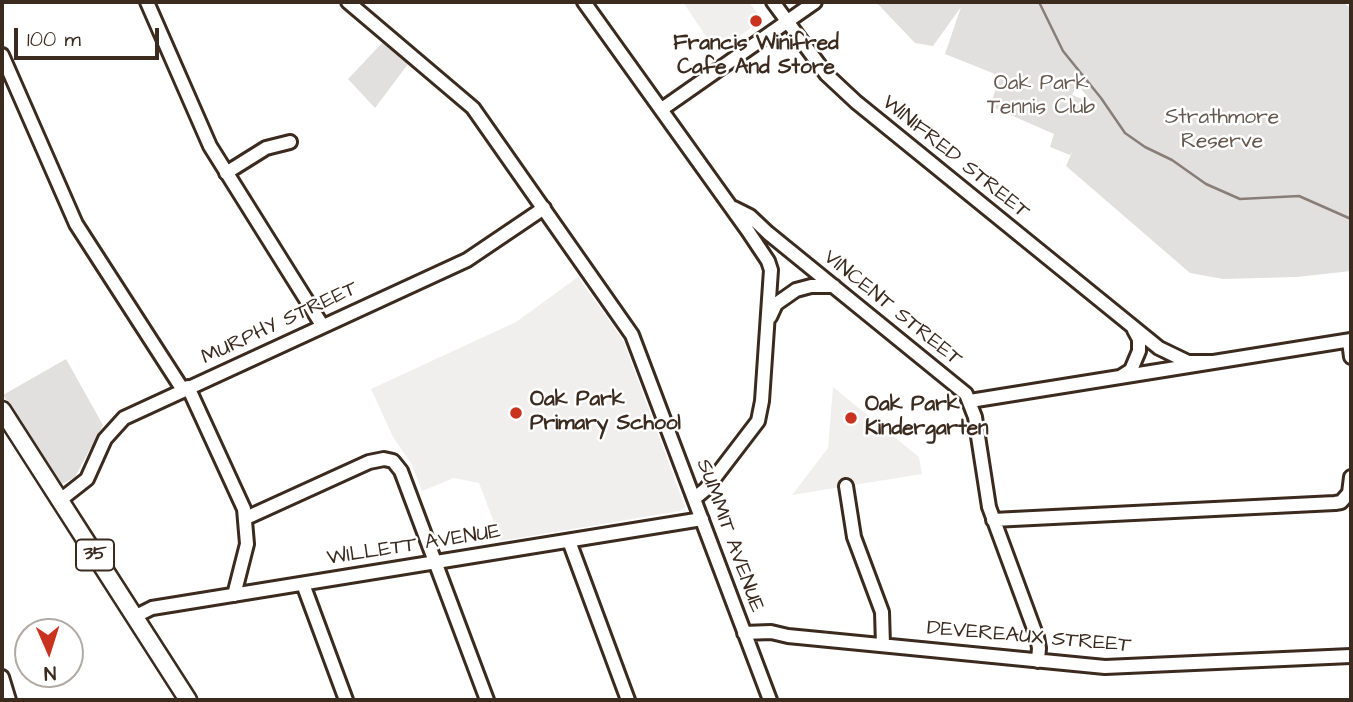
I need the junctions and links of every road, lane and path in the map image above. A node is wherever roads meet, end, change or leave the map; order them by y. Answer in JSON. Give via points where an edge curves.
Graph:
{"nodes":[{"id":1,"x":147,"y":2,"type":"edge"},
{"id":2,"x":348,"y":2,"type":"edge"},
{"id":3,"x":584,"y":2,"type":"edge"},
{"id":4,"x":773,"y":2,"type":"edge"},
{"id":5,"x":815,"y":2,"type":"edge"},
{"id":6,"x":787,"y":22,"type":"junction"},
{"id":7,"x":2,"y":55,"type":"edge"},
{"id":8,"x":663,"y":111,"type":"junction"},
{"id":9,"x":290,"y":142,"type":"dead end"},
{"id":10,"x":226,"y":173,"type":"junction"},
{"id":11,"x":544,"y":208,"type":"junction"},
{"id":12,"x":732,"y":208,"type":"junction"},
{"id":13,"x":748,"y":230,"type":"junction"},
{"id":14,"x":768,"y":233,"type":"junction"},
{"id":15,"x":834,"y":286,"type":"junction"},
{"id":16,"x":767,"y":324,"type":"junction"},
{"id":17,"x":323,"y":325,"type":"junction"},
{"id":18,"x":1132,"y":327,"type":"junction"},
{"id":19,"x":1350,"y":341,"type":"edge"},
{"id":20,"x":1351,"y":357,"type":"edge"},
{"id":21,"x":1211,"y":362,"type":"junction"},
{"id":22,"x":1120,"y":377,"type":"junction"},
{"id":23,"x":185,"y":389,"type":"junction"},
{"id":24,"x":970,"y":401,"type":"junction"},
{"id":25,"x":2,"y":410,"type":"edge"},
{"id":26,"x":1351,"y":477,"type":"edge"},
{"id":27,"x":846,"y":486,"type":"dead end"},
{"id":28,"x":695,"y":498,"type":"junction"},
{"id":29,"x":59,"y":501,"type":"junction"},
{"id":30,"x":246,"y":518,"type":"junction"},
{"id":31,"x":702,"y":519,"type":"junction"},
{"id":32,"x":993,"y":520,"type":"junction"},
{"id":33,"x":569,"y":541,"type":"junction"},
{"id":34,"x":435,"y":562,"type":"junction"},
{"id":35,"x":303,"y":584,"type":"junction"},
{"id":36,"x":233,"y":594,"type":"junction"},
{"id":37,"x":134,"y":617,"type":"junction"},
{"id":38,"x":744,"y":633,"type":"junction"},
{"id":39,"x":788,"y":636,"type":"junction"},
{"id":40,"x":883,"y":645,"type":"junction"},
{"id":41,"x":750,"y":646,"type":"junction"},
{"id":42,"x":1351,"y":656,"type":"edge"},
{"id":43,"x":1038,"y":661,"type":"junction"},
{"id":44,"x":2,"y":677,"type":"edge"},
{"id":45,"x":9,"y":700,"type":"edge"},
{"id":46,"x":188,"y":700,"type":"edge"},
{"id":47,"x":346,"y":700,"type":"edge"},
{"id":48,"x":487,"y":700,"type":"edge"},
{"id":49,"x":628,"y":700,"type":"edge"},
{"id":50,"x":770,"y":700,"type":"edge"}],
"edges":[{"from":1,"to":10,"type":"street","via":[[209,146]]},
{"from":2,"to":11,"type":"street","name":"SUMMIT AVENUE","via":[[473,108]]},
{"from":3,"to":8,"type":"street","name":"VINCENT STREET"},
{"from":4,"to":6,"type":"street","name":"WINIFRED STREET"},
{"from":5,"to":6,"type":"street"},
{"from":6,"to":8,"type":"street"},
{"from":6,"to":18,"type":"street","name":"WINIFRED STREET","via":[[837,86]]},
{"from":7,"to":23,"type":"street","via":[[76,223]]},
{"from":8,"to":12,"type":"street","name":"VINCENT STREET"},
{"from":9,"to":10,"type":"street","via":[[266,148]]},
{"from":10,"to":17,"type":"street"},
{"from":11,"to":17,"type":"street","name":"MURPHY STREET","via":[[467,260]]},
{"from":11,"to":28,"type":"street","name":"SUMMIT AVENUE","via":[[632,335]]},
{"from":12,"to":13,"type":"street","name":"VINCENT STREET"},
{"from":12,"to":14,"type":"street","name":"VINCENT STREET","via":[[750,216]]},
{"from":13,"to":14,"type":"street"},
{"from":13,"to":16,"type":"street","name":"VINCENT STREET","via":[[771,270]]},
{"from":14,"to":15,"type":"street","name":"VINCENT STREET"},
{"from":15,"to":16,"type":"street","via":[[796,290],[776,304]]},
{"from":15,"to":24,"type":"street","name":"VINCENT STREET"},
{"from":16,"to":28,"type":"street","name":"VINCENT STREET","via":[[758,421]]},
{"from":17,"to":23,"type":"street","name":"MURPHY STREET"},
{"from":18,"to":21,"type":"street","name":"WINIFRED STREET","via":[[1179,359]]},
{"from":18,"to":22,"type":"street","via":[[1139,351],[1131,369]]},
{"from":19,"to":20,"type":"street"},
{"from":19,"to":21,"type":"street"},
{"from":21,"to":22,"type":"street"},
{"from":22,"to":24,"type":"street"},
{"from":23,"to":29,"type":"street","name":"MURPHY STREET","via":[[117,424],[85,482]]},
{"from":23,"to":30,"type":"street"},
{"from":24,"to":32,"type":"street"},
{"from":25,"to":29,"type":"main road","number":"35"},
{"from":26,"to":32,"type":"street","via":[[1349,493],[1335,503]]},
{"from":27,"to":40,"type":"street","via":[[855,537],[882,612]]},
{"from":28,"to":31,"type":"street","name":"SUMMIT AVENUE"},
{"from":29,"to":37,"type":"main road","number":"35"},
{"from":30,"to":34,"type":"street","via":[[369,462],[389,459],[401,471]]},
{"from":30,"to":36,"type":"street","via":[[245,556]]},
{"from":31,"to":33,"type":"street","name":"WILLETT AVENUE"},
{"from":31,"to":38,"type":"street","name":"SUMMIT AVENUE"},
{"from":32,"to":43,"type":"street","via":[[1037,637]]},
{"from":33,"to":34,"type":"street","name":"WILLETT AVENUE"},
{"from":33,"to":49,"type":"street"},
{"from":34,"to":35,"type":"street","name":"WILLETT AVENUE"},
{"from":34,"to":48,"type":"street"},
{"from":35,"to":36,"type":"street","name":"WILLETT AVENUE"},
{"from":35,"to":47,"type":"street"},
{"from":36,"to":37,"type":"street","name":"WILLETT AVENUE","via":[[152,608]]},
{"from":37,"to":46,"type":"main road","number":"35"},
{"from":38,"to":39,"type":"street","name":"DEVEREAUX STREET"},
{"from":38,"to":41,"type":"street","name":"SUMMIT AVENUE"},
{"from":39,"to":40,"type":"street","name":"DEVEREAUX STREET"},
{"from":39,"to":41,"type":"street","name":"DEVEREAUX STREET"},
{"from":40,"to":43,"type":"street","name":"DEVEREAUX STREET"},
{"from":41,"to":50,"type":"street","name":"SUMMIT AVENUE"},
{"from":42,"to":43,"type":"street","name":"DEVEREAUX STREET","via":[[1122,667]]},
{"from":44,"to":45,"type":"street"}]}
